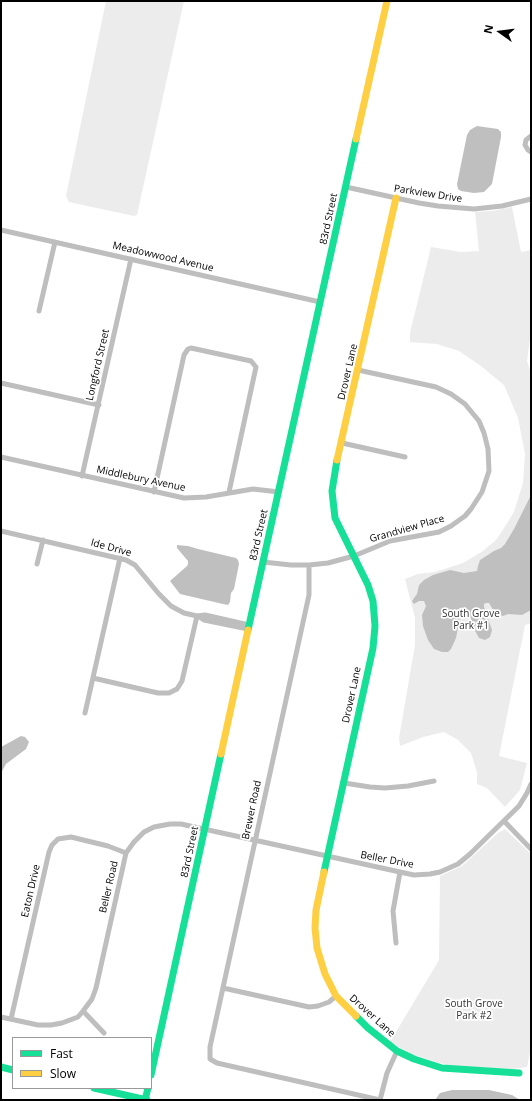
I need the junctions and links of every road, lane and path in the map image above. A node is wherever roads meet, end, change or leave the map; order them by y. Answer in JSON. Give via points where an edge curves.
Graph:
{"nodes":[{"id":1,"x":387,"y":1,"type":"edge"},
{"id":2,"x":531,"y":136,"type":"edge"},
{"id":3,"x":531,"y":152,"type":"edge"},
{"id":4,"x":346,"y":187,"type":"junction"},
{"id":5,"x":396,"y":198,"type":"junction"},
{"id":6,"x":531,"y":199,"type":"edge"},
{"id":7,"x":1,"y":230,"type":"edge"},
{"id":8,"x":55,"y":242,"type":"junction"},
{"id":9,"x":131,"y":259,"type":"junction"},
{"id":10,"x":320,"y":302,"type":"junction"},
{"id":11,"x":39,"y":311,"type":"dead end"},
{"id":12,"x":358,"y":370,"type":"junction"},
{"id":13,"x":1,"y":383,"type":"edge"},
{"id":14,"x":98,"y":405,"type":"junction"},
{"id":15,"x":342,"y":443,"type":"junction"},
{"id":16,"x":1,"y":457,"type":"edge"},
{"id":17,"x":405,"y":458,"type":"dead end"},
{"id":18,"x":82,"y":476,"type":"junction"},
{"id":19,"x":154,"y":492,"type":"junction"},
{"id":20,"x":229,"y":492,"type":"junction"},
{"id":21,"x":279,"y":492,"type":"junction"},
{"id":22,"x":1,"y":531,"type":"edge"},
{"id":23,"x":43,"y":540,"type":"junction"},
{"id":24,"x":354,"y":556,"type":"junction"},
{"id":25,"x":120,"y":558,"type":"junction"},
{"id":26,"x":263,"y":562,"type":"junction"},
{"id":27,"x":37,"y":564,"type":"dead end"},
{"id":28,"x":309,"y":565,"type":"junction"},
{"id":29,"x":197,"y":616,"type":"junction"},
{"id":30,"x":248,"y":627,"type":"junction"},
{"id":31,"x":93,"y":678,"type":"junction"},
{"id":32,"x":85,"y":713,"type":"dead end"},
{"id":33,"x":434,"y":781,"type":"dead end"},
{"id":34,"x":344,"y":782,"type":"junction"},
{"id":35,"x":531,"y":784,"type":"edge"},
{"id":36,"x":504,"y":822,"type":"junction"},
{"id":37,"x":205,"y":830,"type":"junction"},
{"id":38,"x":255,"y":840,"type":"junction"},
{"id":39,"x":531,"y":849,"type":"edge"},
{"id":40,"x":126,"y":853,"type":"junction"},
{"id":41,"x":328,"y":856,"type":"junction"},
{"id":42,"x":400,"y":872,"type":"junction"},
{"id":43,"x":396,"y":943,"type":"dead end"},
{"id":44,"x":223,"y":988,"type":"junction"},
{"id":45,"x":336,"y":996,"type":"junction"},
{"id":46,"x":83,"y":1011,"type":"junction"},
{"id":47,"x":1,"y":1016,"type":"edge"},
{"id":48,"x":11,"y":1019,"type":"junction"},
{"id":49,"x":104,"y":1033,"type":"dead end"},
{"id":50,"x":397,"y":1051,"type":"junction"},
{"id":51,"x":1,"y":1067,"type":"edge"},
{"id":52,"x":12,"y":1070,"type":"edge"},
{"id":53,"x":152,"y":1070,"type":"edge"},
{"id":54,"x":519,"y":1073,"type":"dead end"},
{"id":55,"x":98,"y":1089,"type":"edge"},
{"id":56,"x":148,"y":1089,"type":"edge"},
{"id":57,"x":146,"y":1100,"type":"edge"},
{"id":58,"x":380,"y":1100,"type":"edge"}],
"edges":[{"from":1,"to":4,"type":"main road","name":"83rd Street"},
{"from":2,"to":3,"type":"street","via":[[525,145]]},
{"from":4,"to":5,"type":"street","name":"Parkview Drive"},
{"from":4,"to":10,"type":"main road","name":"83rd Street"},
{"from":5,"to":6,"type":"street","name":"Parkview Drive","via":[[438,206],[474,209]]},
{"from":5,"to":12,"type":"main road","name":"Drover Lane"},
{"from":7,"to":8,"type":"street","name":"Meadowwood Avenue"},
{"from":8,"to":9,"type":"street","name":"Meadowwood Avenue"},
{"from":8,"to":11,"type":"street"},
{"from":9,"to":10,"type":"street","name":"Meadowwood Avenue"},
{"from":9,"to":14,"type":"street","name":"Longford Street"},
{"from":10,"to":21,"type":"main road","name":"83rd Street"},
{"from":12,"to":15,"type":"main road","name":"Drover Lane"},
{"from":12,"to":24,"type":"street","name":"Grandview Place","via":[[436,387],[459,399],[479,421],[487,442],[489,462],[488,476],[479,499],[465,516],[451,526],[431,534],[390,542]]},
{"from":13,"to":14,"type":"street"},
{"from":14,"to":18,"type":"street","name":"Longford Street"},
{"from":15,"to":17,"type":"street"},
{"from":15,"to":24,"type":"main road","name":"Drover Lane","via":[[333,480],[333,508],[335,518]]},
{"from":16,"to":18,"type":"street","name":"Middlebury Avenue"},
{"from":18,"to":19,"type":"street","name":"Middlebury Avenue"},
{"from":19,"to":20,"type":"street","name":"Middlebury Avenue","via":[[195,498]]},
{"from":19,"to":20,"type":"street","via":[[184,355],[188,349],[194,348],[251,361],[256,365]]},
{"from":20,"to":21,"type":"street","name":"Middlebury Avenue","via":[[252,489]]},
{"from":21,"to":26,"type":"main road","name":"83rd Street"},
{"from":22,"to":23,"type":"street","name":"Ide Drive"},
{"from":23,"to":25,"type":"street","name":"Ide Drive"},
{"from":23,"to":27,"type":"street"},
{"from":24,"to":28,"type":"street","name":"Grandview Place"},
{"from":24,"to":34,"type":"main road","name":"Drover Lane","via":[[369,589],[375,626],[373,648]]},
{"from":25,"to":29,"type":"street","name":"Ide Drive","via":[[135,565],[171,606]]},
{"from":25,"to":31,"type":"street"},
{"from":26,"to":28,"type":"street","name":"Grandview Place"},
{"from":26,"to":30,"type":"main road","name":"83rd Street"},
{"from":28,"to":38,"type":"street","name":"Brewer Road","via":[[308,595]]},
{"from":29,"to":30,"type":"street","name":"Ide Drive","via":[[205,615]]},
{"from":29,"to":31,"type":"street","via":[[182,681],[176,689],[169,693],[158,693]]},
{"from":30,"to":37,"type":"main road","name":"83rd Street"},
{"from":31,"to":32,"type":"street"},
{"from":33,"to":34,"type":"street","via":[[386,788]]},
{"from":34,"to":41,"type":"main road","name":"Drover Lane"},
{"from":35,"to":36,"type":"street","name":"Beller Drive","via":[[522,801]]},
{"from":36,"to":39,"type":"street"},
{"from":36,"to":42,"type":"street","name":"Beller Drive","via":[[458,864],[430,874],[414,875]]},
{"from":37,"to":38,"type":"street","name":"Beller Drive"},
{"from":37,"to":40,"type":"street","name":"Beller Road","via":[[174,824],[159,826],[144,832]]},
{"from":37,"to":53,"type":"main road","name":"83rd Street"},
{"from":38,"to":41,"type":"street","name":"Beller Drive"},
{"from":38,"to":44,"type":"street","name":"Brewer Road"},
{"from":40,"to":46,"type":"street","name":"Beller Road","via":[[96,988]]},
{"from":40,"to":48,"type":"street","name":"Eaton Drive","via":[[71,837],[58,839],[52,845]]},
{"from":41,"to":42,"type":"street","name":"Beller Drive"},
{"from":41,"to":45,"type":"main road","name":"Drover Lane","via":[[316,910],[315,928],[320,960]]},
{"from":42,"to":43,"type":"street","via":[[393,911]]},
{"from":44,"to":45,"type":"street","via":[[309,1007],[329,1002]]},
{"from":44,"to":58,"type":"street","name":"Brewer Road","via":[[210,1047],[210,1059],[217,1063]]},
{"from":45,"to":50,"type":"main road","name":"Drover Lane","via":[[368,1028]]},
{"from":46,"to":48,"type":"street","via":[[78,1017],[51,1025]]},
{"from":46,"to":49,"type":"street"},
{"from":47,"to":48,"type":"street"},
{"from":50,"to":54,"type":"main road","name":"Drover Lane","via":[[442,1068]]},
{"from":50,"to":58,"type":"street","via":[[387,1073]]},
{"from":51,"to":52,"type":"main road"},
{"from":55,"to":57,"type":"main road"},
{"from":56,"to":57,"type":"main road"}]}
